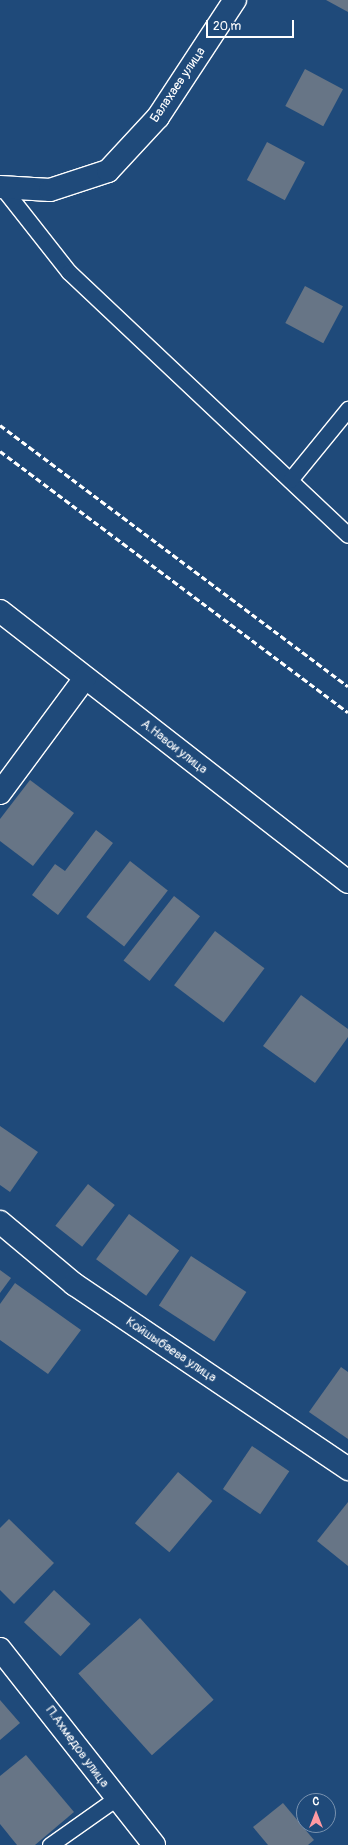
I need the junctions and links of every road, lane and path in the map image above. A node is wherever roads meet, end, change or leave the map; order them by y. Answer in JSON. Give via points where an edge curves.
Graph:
{"nodes":[{"id":1,"x":235,"y":0,"type":"edge"},
{"id":2,"x":1,"y":187,"type":"edge"},
{"id":3,"x":348,"y":409,"type":"edge"},
{"id":4,"x":290,"y":480,"type":"junction"},
{"id":5,"x":348,"y":535,"type":"edge"},
{"id":6,"x":0,"y":611,"type":"edge"},
{"id":7,"x":85,"y":678,"type":"junction"},
{"id":8,"x":0,"y":793,"type":"edge"},
{"id":9,"x":348,"y":882,"type":"edge"},
{"id":10,"x":0,"y":1222,"type":"edge"},
{"id":11,"x":348,"y":1469,"type":"edge"},
{"id":12,"x":0,"y":1649,"type":"edge"},
{"id":13,"x":115,"y":1799,"type":"junction"},
{"id":14,"x":50,"y":1845,"type":"edge"},
{"id":15,"x":154,"y":1845,"type":"edge"}],
"edges":[{"from":1,"to":2,"type":"street","name":"Балахаев улица","via":[[158,117],[108,171],[50,190]]},
{"from":2,"to":4,"type":"lane","via":[[69,272]]},
{"from":3,"to":4,"type":"lane"},
{"from":4,"to":5,"type":"lane"},
{"from":6,"to":7,"type":"street","name":"А.Навои улица"},
{"from":7,"to":8,"type":"street"},
{"from":7,"to":9,"type":"street","name":"А.Навои улица"},
{"from":10,"to":11,"type":"street","name":"Койшыбаева улица","via":[[74,1284]]},
{"from":12,"to":13,"type":"street","name":"П.Ахмедов улица","via":[[30,1683]]},
{"from":13,"to":14,"type":"lane"},
{"from":13,"to":15,"type":"street","name":"П.Ахмедов улица"}]}
